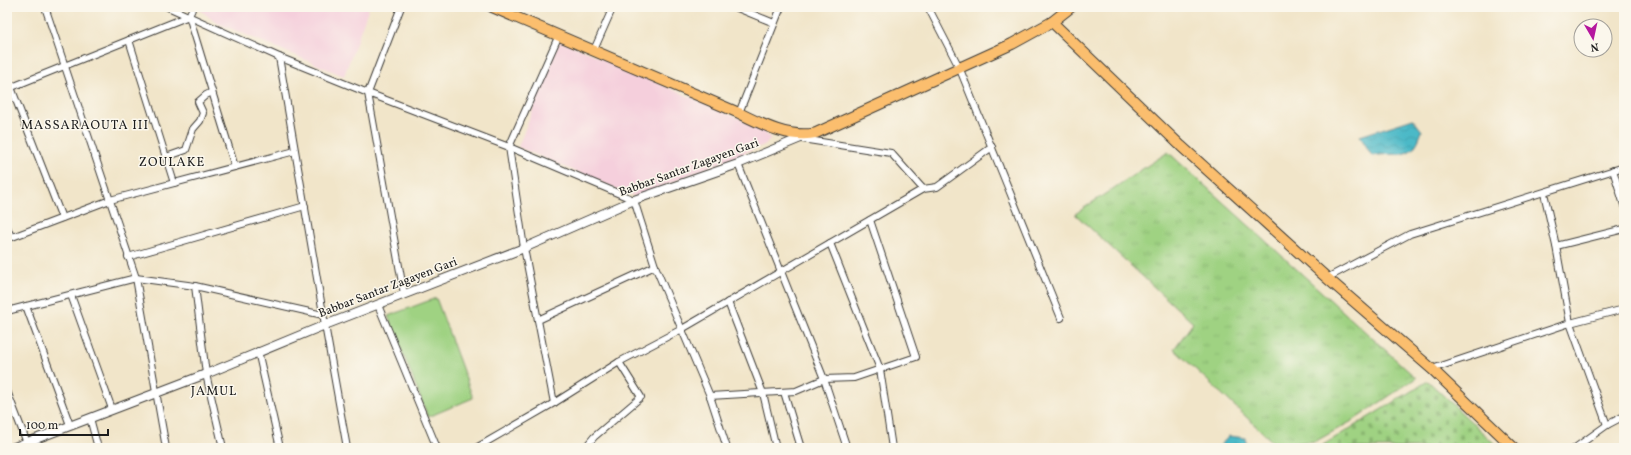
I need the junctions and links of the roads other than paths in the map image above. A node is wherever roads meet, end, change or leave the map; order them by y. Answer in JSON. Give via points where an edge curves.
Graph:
{"nodes":[{"id":1,"x":45,"y":7,"type":"edge"},
{"id":2,"x":168,"y":7,"type":"edge"},
{"id":3,"x":192,"y":7,"type":"edge"},
{"id":4,"x":401,"y":7,"type":"edge"},
{"id":5,"x":492,"y":7,"type":"edge"},
{"id":6,"x":613,"y":7,"type":"edge"},
{"id":7,"x":735,"y":7,"type":"edge"},
{"id":8,"x":781,"y":7,"type":"edge"},
{"id":9,"x":928,"y":7,"type":"edge"},
{"id":10,"x":1071,"y":7,"type":"edge"},
{"id":11,"x":189,"y":16,"type":"junction"},
{"id":12,"x":1052,"y":22,"type":"junction"},
{"id":13,"x":774,"y":23,"type":"junction"},
{"id":14,"x":559,"y":36,"type":"junction"},
{"id":15,"x":129,"y":40,"type":"junction"},
{"id":16,"x":594,"y":50,"type":"junction"},
{"id":17,"x":279,"y":57,"type":"junction"},
{"id":18,"x":65,"y":66,"type":"junction"},
{"id":19,"x":959,"y":67,"type":"junction"},
{"id":20,"x":7,"y":77,"type":"edge"},
{"id":21,"x":9,"y":88,"type":"edge"},
{"id":22,"x":212,"y":92,"type":"junction"},
{"id":23,"x":368,"y":93,"type":"junction"},
{"id":24,"x":739,"y":113,"type":"junction"},
{"id":25,"x":805,"y":137,"type":"junction"},
{"id":26,"x":509,"y":147,"type":"junction"},
{"id":27,"x":992,"y":147,"type":"junction"},
{"id":28,"x":295,"y":151,"type":"junction"},
{"id":29,"x":166,"y":157,"type":"junction"},
{"id":30,"x":738,"y":164,"type":"junction"},
{"id":31,"x":234,"y":167,"type":"junction"},
{"id":32,"x":1624,"y":167,"type":"edge"},
{"id":33,"x":1613,"y":170,"type":"junction"},
{"id":34,"x":174,"y":183,"type":"junction"},
{"id":35,"x":923,"y":189,"type":"junction"},
{"id":36,"x":1544,"y":193,"type":"junction"},
{"id":37,"x":110,"y":200,"type":"junction"},
{"id":38,"x":634,"y":200,"type":"junction"},
{"id":39,"x":1624,"y":205,"type":"edge"},
{"id":40,"x":304,"y":206,"type":"junction"},
{"id":41,"x":62,"y":218,"type":"junction"},
{"id":42,"x":870,"y":220,"type":"junction"},
{"id":43,"x":7,"y":227,"type":"edge"},
{"id":44,"x":1624,"y":229,"type":"edge"},
{"id":45,"x":9,"y":238,"type":"edge"},
{"id":46,"x":830,"y":243,"type":"junction"},
{"id":47,"x":1556,"y":246,"type":"junction"},
{"id":48,"x":524,"y":248,"type":"junction"},
{"id":49,"x":128,"y":257,"type":"junction"},
{"id":50,"x":655,"y":266,"type":"junction"},
{"id":51,"x":782,"y":271,"type":"junction"},
{"id":52,"x":136,"y":278,"type":"junction"},
{"id":53,"x":1326,"y":278,"type":"junction"},
{"id":54,"x":195,"y":286,"type":"junction"},
{"id":55,"x":404,"y":294,"type":"junction"},
{"id":56,"x":70,"y":295,"type":"junction"},
{"id":57,"x":728,"y":302,"type":"junction"},
{"id":58,"x":378,"y":305,"type":"junction"},
{"id":59,"x":26,"y":306,"type":"junction"},
{"id":60,"x":1624,"y":309,"type":"edge"},
{"id":61,"x":7,"y":311,"type":"edge"},
{"id":62,"x":323,"y":316,"type":"junction"},
{"id":63,"x":1061,"y":318,"type":"dead end"},
{"id":64,"x":538,"y":320,"type":"junction"},
{"id":65,"x":1570,"y":323,"type":"junction"},
{"id":66,"x":325,"y":325,"type":"junction"},
{"id":67,"x":682,"y":329,"type":"junction"},
{"id":68,"x":258,"y":351,"type":"junction"},
{"id":69,"x":619,"y":362,"type":"junction"},
{"id":70,"x":880,"y":368,"type":"junction"},
{"id":71,"x":1432,"y":369,"type":"junction"},
{"id":72,"x":206,"y":374,"type":"junction"},
{"id":73,"x":824,"y":379,"type":"junction"},
{"id":74,"x":7,"y":391,"type":"edge"},
{"id":75,"x":156,"y":392,"type":"junction"},
{"id":76,"x":784,"y":392,"type":"junction"},
{"id":77,"x":763,"y":393,"type":"junction"},
{"id":78,"x":710,"y":396,"type":"junction"},
{"id":79,"x":554,"y":403,"type":"junction"},
{"id":80,"x":112,"y":409,"type":"junction"},
{"id":81,"x":1624,"y":416,"type":"edge"},
{"id":82,"x":90,"y":418,"type":"junction"},
{"id":83,"x":70,"y":425,"type":"junction"},
{"id":84,"x":1607,"y":425,"type":"junction"},
{"id":85,"x":28,"y":445,"type":"edge"},
{"id":86,"x":12,"y":448,"type":"edge"},
{"id":87,"x":98,"y":448,"type":"edge"},
{"id":88,"x":166,"y":448,"type":"edge"},
{"id":89,"x":223,"y":448,"type":"edge"},
{"id":90,"x":280,"y":448,"type":"edge"},
{"id":91,"x":347,"y":448,"type":"edge"},
{"id":92,"x":437,"y":448,"type":"edge"},
{"id":93,"x":476,"y":448,"type":"edge"},
{"id":94,"x":585,"y":448,"type":"edge"},
{"id":95,"x":727,"y":448,"type":"edge"},
{"id":96,"x":776,"y":448,"type":"edge"},
{"id":97,"x":801,"y":448,"type":"edge"},
{"id":98,"x":847,"y":448,"type":"edge"},
{"id":99,"x":892,"y":448,"type":"edge"},
{"id":100,"x":1514,"y":448,"type":"edge"},
{"id":101,"x":1575,"y":448,"type":"edge"}],
"edges":[{"from":1,"to":18,"type":"street"},
{"from":2,"to":11,"type":"street"},
{"from":3,"to":11,"type":"street"},
{"from":4,"to":23,"type":"street"},
{"from":5,"to":14,"type":"main road"},
{"from":6,"to":16,"type":"street"},
{"from":7,"to":13,"type":"street"},
{"from":8,"to":13,"type":"street"},
{"from":9,"to":19,"type":"street"},
{"from":10,"to":12,"type":"main road"},
{"from":11,"to":15,"type":"street"},
{"from":11,"to":17,"type":"street"},
{"from":11,"to":22,"type":"street"},
{"from":12,"to":19,"type":"main road","via":[[1012,44]]},
{"from":12,"to":53,"type":"main road","via":[[1181,146]]},
{"from":13,"to":24,"type":"street"},
{"from":14,"to":16,"type":"main road"},
{"from":14,"to":26,"type":"street"},
{"from":15,"to":18,"type":"street"},
{"from":15,"to":29,"type":"street"},
{"from":16,"to":24,"type":"main road"},
{"from":17,"to":23,"type":"street"},
{"from":17,"to":28,"type":"street"},
{"from":18,"to":21,"type":"street"},
{"from":18,"to":37,"type":"street"},
{"from":19,"to":25,"type":"main road"},
{"from":19,"to":27,"type":"street"},
{"from":20,"to":21,"type":"street"},
{"from":21,"to":41,"type":"street"},
{"from":22,"to":29,"type":"street","via":[[198,102],[202,114],[200,121],[192,129],[186,150]]},
{"from":22,"to":31,"type":"street"},
{"from":23,"to":26,"type":"street"},
{"from":23,"to":55,"type":"street"},
{"from":24,"to":25,"type":"main road","via":[[760,124]]},
{"from":25,"to":30,"type":"street","name":"Babbar Santar Zagayen Gari"},
{"from":25,"to":35,"type":"street","via":[[891,153]]},
{"from":26,"to":38,"type":"street"},
{"from":26,"to":48,"type":"street"},
{"from":27,"to":35,"type":"street","via":[[937,187]]},
{"from":27,"to":63,"type":"street"},
{"from":28,"to":31,"type":"street"},
{"from":28,"to":40,"type":"street"},
{"from":29,"to":34,"type":"street"},
{"from":30,"to":38,"type":"street","name":"Babbar Santar Zagayen Gari"},
{"from":30,"to":51,"type":"street"},
{"from":31,"to":34,"type":"street"},
{"from":32,"to":33,"type":"street"},
{"from":33,"to":36,"type":"street"},
{"from":33,"to":39,"type":"street"},
{"from":34,"to":37,"type":"street"},
{"from":35,"to":42,"type":"street"},
{"from":36,"to":47,"type":"street"},
{"from":36,"to":53,"type":"street","via":[[1410,234]]},
{"from":37,"to":41,"type":"street"},
{"from":37,"to":49,"type":"street"},
{"from":38,"to":48,"type":"street","name":"Babbar Santar Zagayen Gari"},
{"from":38,"to":50,"type":"street"},
{"from":40,"to":49,"type":"street"},
{"from":40,"to":62,"type":"street"},
{"from":41,"to":45,"type":"street"},
{"from":42,"to":46,"type":"street"},
{"from":42,"to":70,"type":"street","via":[[916,357]]},
{"from":43,"to":45,"type":"street"},
{"from":44,"to":47,"type":"street"},
{"from":46,"to":51,"type":"street"},
{"from":46,"to":70,"type":"street"},
{"from":47,"to":65,"type":"street"},
{"from":48,"to":55,"type":"street","name":"Babbar Santar Zagayen Gari"},
{"from":48,"to":64,"type":"street"},
{"from":49,"to":52,"type":"street"},
{"from":50,"to":64,"type":"street"},
{"from":50,"to":67,"type":"street"},
{"from":51,"to":57,"type":"street"},
{"from":51,"to":73,"type":"street"},
{"from":52,"to":54,"type":"street"},
{"from":52,"to":56,"type":"street"},
{"from":52,"to":75,"type":"street"},
{"from":53,"to":71,"type":"main road"},
{"from":54,"to":62,"type":"street"},
{"from":54,"to":72,"type":"street"},
{"from":55,"to":58,"type":"street","name":"Babbar Santar Zagayen Gari"},
{"from":56,"to":59,"type":"street"},
{"from":56,"to":80,"type":"street"},
{"from":57,"to":67,"type":"street"},
{"from":57,"to":77,"type":"street"},
{"from":58,"to":66,"type":"street","name":"Babbar Santar Zagayen Gari"},
{"from":58,"to":92,"type":"street"},
{"from":59,"to":61,"type":"street"},
{"from":59,"to":83,"type":"street"},
{"from":60,"to":65,"type":"street"},
{"from":62,"to":66,"type":"street"},
{"from":64,"to":79,"type":"street"},
{"from":65,"to":71,"type":"street"},
{"from":65,"to":84,"type":"street"},
{"from":66,"to":68,"type":"street","name":"Babbar Santar Zagayen Gari"},
{"from":66,"to":91,"type":"street"},
{"from":67,"to":69,"type":"street"},
{"from":67,"to":78,"type":"street"},
{"from":68,"to":72,"type":"street","name":"Babbar Santar Zagayen Gari"},
{"from":68,"to":90,"type":"street"},
{"from":69,"to":79,"type":"street"},
{"from":69,"to":94,"type":"street","via":[[641,397],[594,437]]},
{"from":70,"to":73,"type":"street","via":[[854,378]]},
{"from":70,"to":99,"type":"street"},
{"from":71,"to":100,"type":"main road"},
{"from":72,"to":75,"type":"street","name":"Babbar Santar Zagayen Gari"},
{"from":72,"to":89,"type":"street"},
{"from":73,"to":76,"type":"street","via":[[796,391]]},
{"from":73,"to":98,"type":"street"},
{"from":74,"to":85,"type":"street"},
{"from":75,"to":80,"type":"street","name":"Babbar Santar Zagayen Gari"},
{"from":75,"to":88,"type":"street"},
{"from":76,"to":77,"type":"street"},
{"from":76,"to":97,"type":"street"},
{"from":77,"to":78,"type":"street"},
{"from":77,"to":96,"type":"street"},
{"from":78,"to":95,"type":"street"},
{"from":79,"to":93,"type":"street"},
{"from":80,"to":82,"type":"street","name":"Babbar Santar Zagayen Gari"},
{"from":81,"to":84,"type":"street"},
{"from":82,"to":83,"type":"street","name":"Babbar Santar Zagayen Gari"},
{"from":82,"to":87,"type":"street"},
{"from":83,"to":85,"type":"street","name":"Babbar Santar Zagayen Gari"},
{"from":84,"to":101,"type":"street"},
{"from":85,"to":86,"type":"street","name":"Babbar Santar Zagayen Gari"}]}
